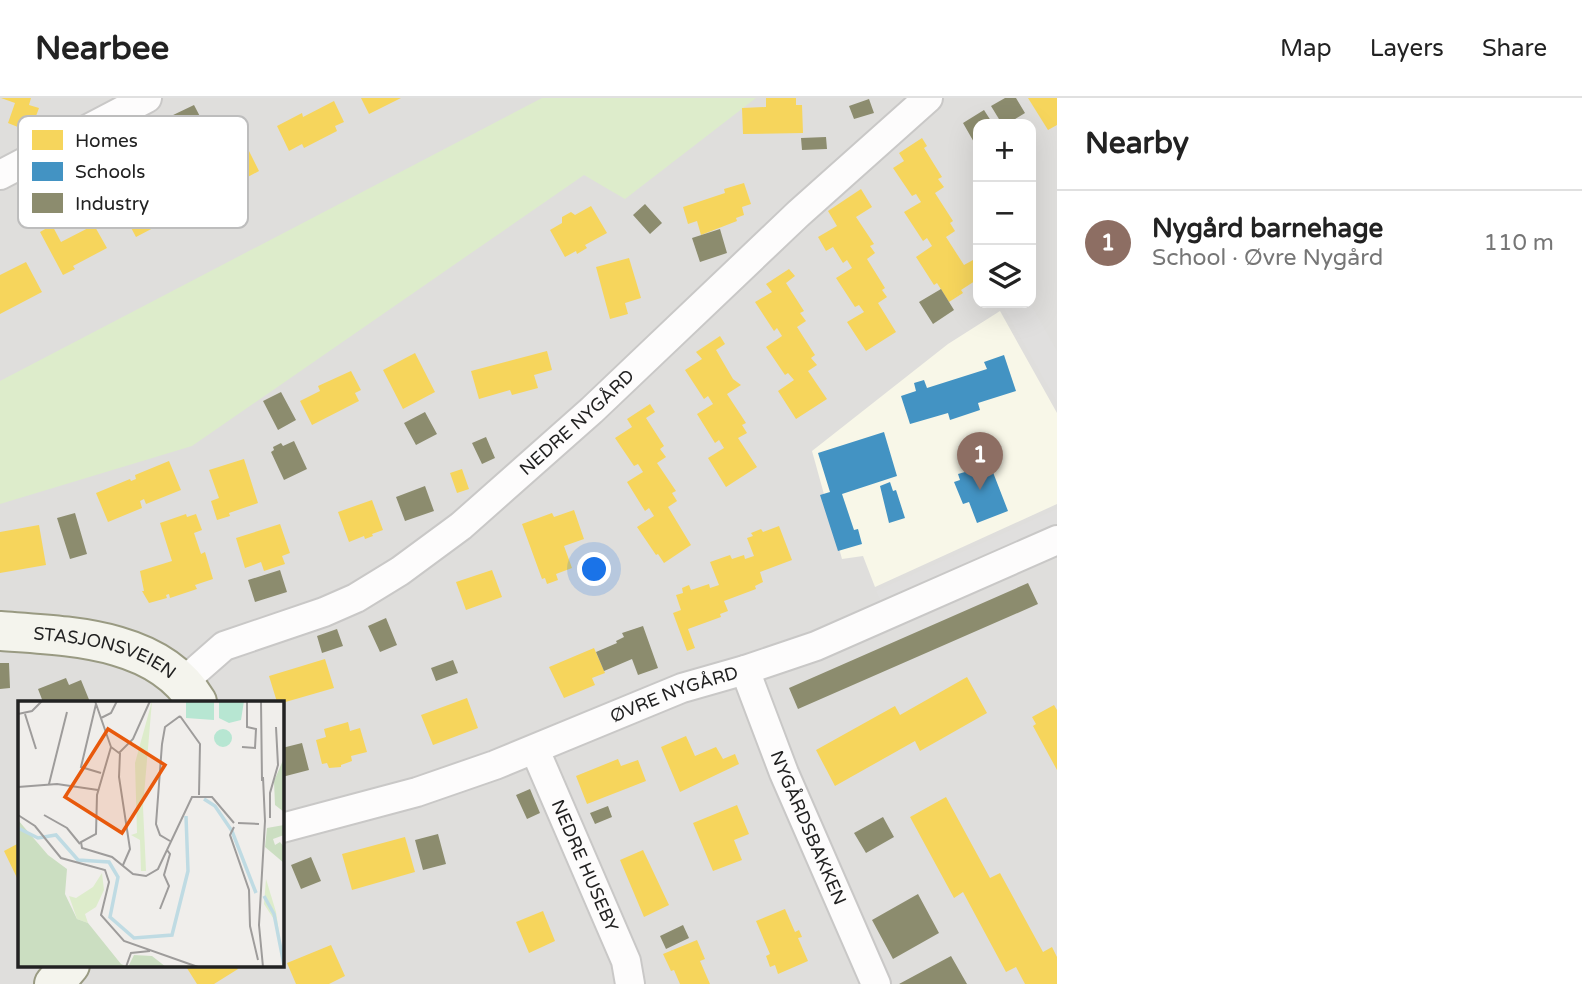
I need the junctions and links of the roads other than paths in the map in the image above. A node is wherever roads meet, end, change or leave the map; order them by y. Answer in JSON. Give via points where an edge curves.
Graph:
{"nodes":[{"id":1,"x":147,"y":98,"type":"edge"},
{"id":2,"x":928,"y":98,"type":"edge"},
{"id":3,"x":113,"y":116,"type":"edge"},
{"id":4,"x":18,"y":166,"type":"edge"},
{"id":5,"x":0,"y":175,"type":"edge"},
{"id":6,"x":1057,"y":540,"type":"edge"},
{"id":7,"x":0,"y":631,"type":"edge"},
{"id":8,"x":745,"y":670,"type":"junction"},
{"id":9,"x":190,"y":692,"type":"edge"},
{"id":10,"x":535,"y":750,"type":"junction"},
{"id":11,"x":284,"y":827,"type":"edge"},
{"id":12,"x":68,"y":967,"type":"edge"},
{"id":13,"x":54,"y":984,"type":"edge"},
{"id":14,"x":630,"y":984,"type":"edge"},
{"id":15,"x":876,"y":984,"type":"edge"}],
"edges":[{"from":1,"to":3,"type":"street"},
{"from":2,"to":9,"type":"street","name":"NEDRE NYGÅRD","via":[[461,526],[356,598],[224,646]]},
{"from":4,"to":5,"type":"street"},
{"from":6,"to":8,"type":"street","name":"ØVRE NYGÅRD","via":[[816,646]]},
{"from":7,"to":9,"type":"main road","name":"STASJONSVEIEN","via":[[112,645],[155,662]]},
{"from":8,"to":10,"type":"street","name":"ØVRE NYGÅRD","via":[[682,688]]},
{"from":8,"to":15,"type":"street","name":"NYGÅRDSBAKKEN"},
{"from":10,"to":11,"type":"street","name":"ØVRE NYGÅRD","via":[[416,792]]},
{"from":10,"to":14,"type":"street","name":"NEDRE HUSEBY","via":[[626,961]]},
{"from":12,"to":13,"type":"main road"}]}
